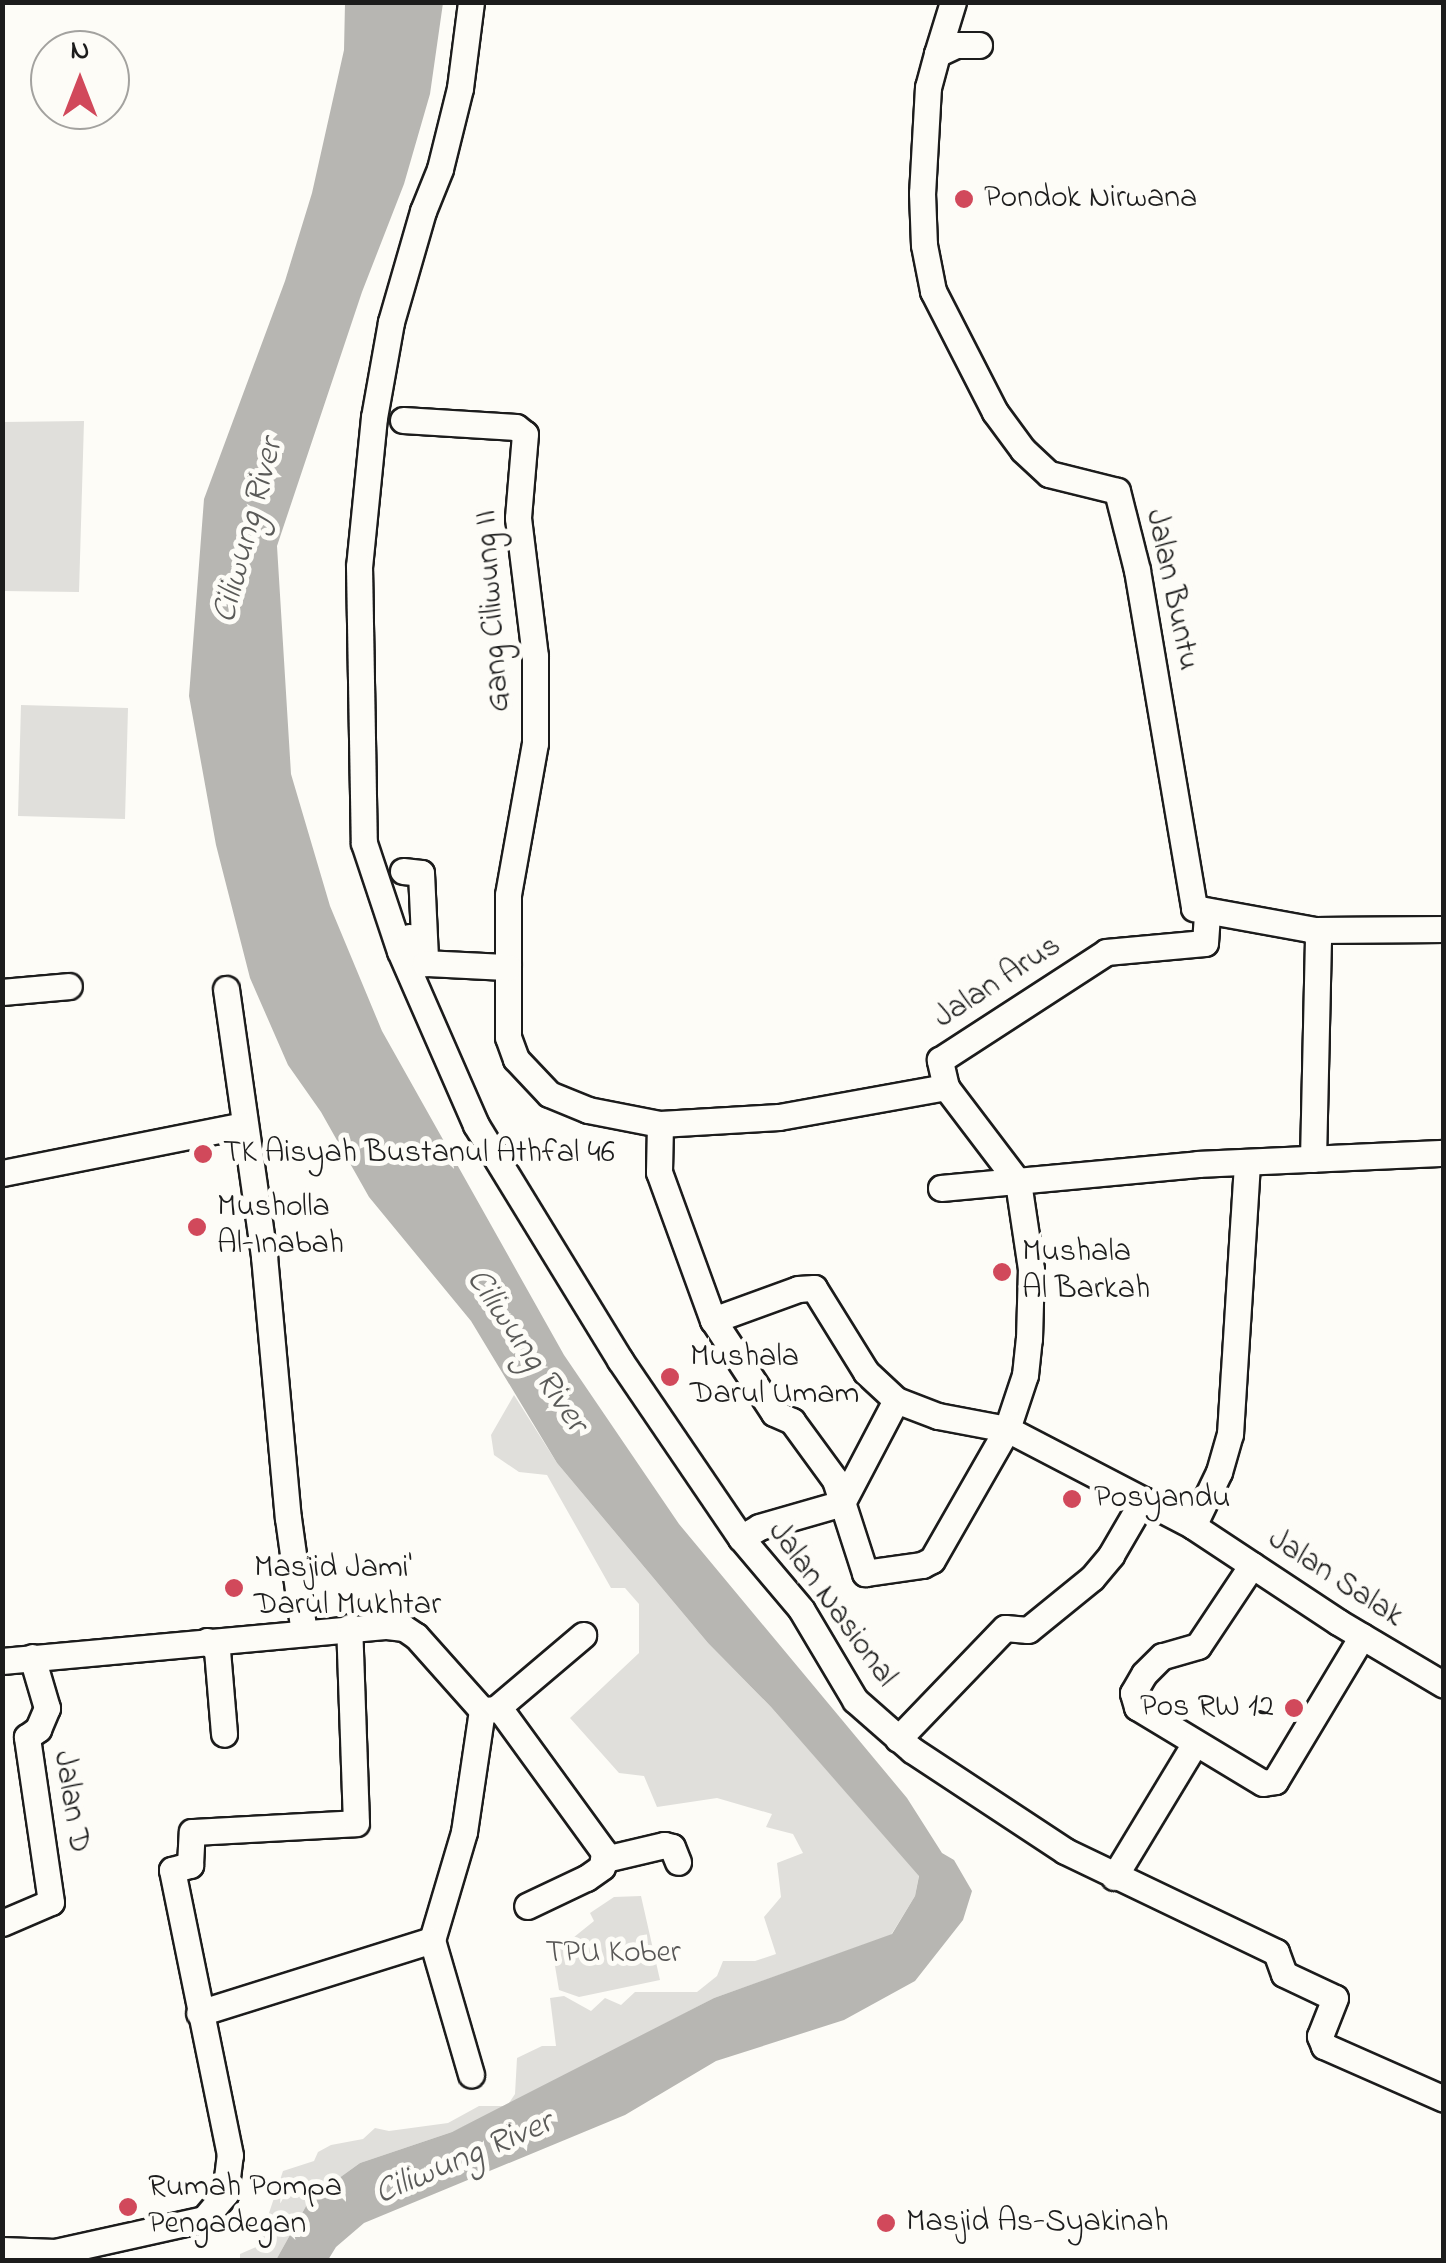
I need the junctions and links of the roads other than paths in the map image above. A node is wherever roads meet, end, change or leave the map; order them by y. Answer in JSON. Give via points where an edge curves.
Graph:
{"nodes":[{"id":1,"x":470,"y":2,"type":"edge"},
{"id":2,"x":953,"y":2,"type":"edge"},
{"id":3,"x":978,"y":45,"type":"dead end"},
{"id":4,"x":936,"y":54,"type":"junction"},
{"id":5,"x":402,"y":420,"type":"dead end"},
{"id":6,"x":403,"y":871,"type":"dead end"},
{"id":7,"x":379,"y":897,"type":"junction"},
{"id":8,"x":1207,"y":912,"type":"junction"},
{"id":9,"x":1444,"y":929,"type":"edge"},
{"id":10,"x":1315,"y":930,"type":"junction"},
{"id":11,"x":425,"y":963,"type":"junction"},
{"id":12,"x":508,"y":967,"type":"junction"},
{"id":13,"x":69,"y":986,"type":"dead end"},
{"id":14,"x":226,"y":989,"type":"dead end"},
{"id":15,"x":2,"y":992,"type":"edge"},
{"id":16,"x":946,"y":1087,"type":"junction"},
{"id":17,"x":660,"y":1124,"type":"junction"},
{"id":18,"x":244,"y":1126,"type":"junction"},
{"id":19,"x":1444,"y":1153,"type":"edge"},
{"id":20,"x":1313,"y":1160,"type":"junction"},
{"id":21,"x":1248,"y":1164,"type":"junction"},
{"id":22,"x":2,"y":1174,"type":"edge"},
{"id":23,"x":1018,"y":1182,"type":"junction"},
{"id":24,"x":942,"y":1188,"type":"dead end"},
{"id":25,"x":713,"y":1320,"type":"junction"},
{"id":26,"x":896,"y":1400,"type":"junction"},
{"id":27,"x":1007,"y":1429,"type":"junction"},
{"id":28,"x":1143,"y":1500,"type":"junction"},
{"id":29,"x":842,"y":1503,"type":"junction"},
{"id":30,"x":1193,"y":1526,"type":"junction"},
{"id":31,"x":741,"y":1538,"type":"junction"},
{"id":32,"x":1252,"y":1565,"type":"junction"},
{"id":33,"x":349,"y":1627,"type":"junction"},
{"id":34,"x":304,"y":1632,"type":"junction"},
{"id":35,"x":583,"y":1635,"type":"dead end"},
{"id":36,"x":1362,"y":1636,"type":"junction"},
{"id":37,"x":208,"y":1641,"type":"junction"},
{"id":38,"x":32,"y":1657,"type":"junction"},
{"id":39,"x":2,"y":1661,"type":"edge"},
{"id":40,"x":1444,"y":1685,"type":"edge"},
{"id":41,"x":489,"y":1709,"type":"junction"},
{"id":42,"x":224,"y":1734,"type":"dead end"},
{"id":43,"x":898,"y":1738,"type":"junction"},
{"id":44,"x":1194,"y":1745,"type":"junction"},
{"id":45,"x":605,"y":1859,"type":"junction"},
{"id":46,"x":678,"y":1862,"type":"dead end"},
{"id":47,"x":1114,"y":1877,"type":"junction"},
{"id":48,"x":527,"y":1906,"type":"dead end"},
{"id":49,"x":2,"y":1923,"type":"edge"},
{"id":50,"x":429,"y":1942,"type":"junction"},
{"id":51,"x":200,"y":2013,"type":"junction"},
{"id":52,"x":472,"y":2074,"type":"dead end"},
{"id":53,"x":1444,"y":2098,"type":"edge"},
{"id":54,"x":2,"y":2250,"type":"edge"}],
"edges":[{"from":1,"to":7,"type":"street","name":"Jalan Nasional","via":[[460,88],[390,322],[374,417],[361,546],[364,842]]},
{"from":2,"to":4,"type":"street"},
{"from":3,"to":4,"type":"street"},
{"from":4,"to":8,"type":"street","name":"Jalan Buntu","via":[[922,193],[933,292],[1023,450],[1049,474],[1117,491],[1137,570],[1194,908]]},
{"from":5,"to":12,"type":"street","name":"Gang Ciliwung II","via":[[516,427],[525,434],[518,518],[535,656],[535,743],[508,895]]},
{"from":6,"to":11,"type":"street","via":[[420,873]]},
{"from":7,"to":11,"type":"street","via":[[391,898]]},
{"from":7,"to":31,"type":"street","name":"Jalan Nasional","via":[[476,1125],[573,1287]]},
{"from":8,"to":10,"type":"street"},
{"from":8,"to":16,"type":"street","name":"Jalan Arus","via":[[1205,943],[1106,952],[946,1054],[939,1068]]},
{"from":9,"to":10,"type":"street"},
{"from":10,"to":20,"type":"street"},
{"from":11,"to":12,"type":"street"},
{"from":12,"to":17,"type":"street","via":[[508,1037],[529,1074],[549,1094],[588,1110]]},
{"from":13,"to":15,"type":"street"},
{"from":14,"to":18,"type":"street"},
{"from":16,"to":17,"type":"street","via":[[779,1117]]},
{"from":16,"to":23,"type":"street","name":"Jalan Arus"},
{"from":17,"to":25,"type":"street","via":[[659,1172]]},
{"from":18,"to":22,"type":"street"},
{"from":18,"to":34,"type":"street"},
{"from":19,"to":20,"type":"street"},
{"from":20,"to":21,"type":"street"},
{"from":21,"to":23,"type":"street"},
{"from":21,"to":30,"type":"street","via":[[1230,1434]]},
{"from":23,"to":24,"type":"street"},
{"from":23,"to":27,"type":"street","name":"Jalan Arus","via":[[1031,1268],[1029,1339]]},
{"from":25,"to":26,"type":"street","name":"Jalan Salak","via":[[814,1288],[866,1372]]},
{"from":25,"to":29,"type":"street","via":[[774,1413],[792,1421],[823,1464]]},
{"from":26,"to":27,"type":"street","name":"Jalan Salak"},
{"from":26,"to":29,"type":"street"},
{"from":27,"to":28,"type":"street","name":"Jalan Salak"},
{"from":27,"to":29,"type":"street","name":"Jalan Arus","via":[[932,1560],[922,1566],[865,1573]]},
{"from":28,"to":30,"type":"street","name":"Jalan Salak"},
{"from":28,"to":43,"type":"street","via":[[1092,1578],[1028,1630],[1005,1628]]},
{"from":29,"to":31,"type":"street"},
{"from":30,"to":32,"type":"street","name":"Jalan Salak"},
{"from":31,"to":43,"type":"street","name":"Jalan Nasional","via":[[800,1610],[855,1700]]},
{"from":32,"to":36,"type":"street","name":"Jalan Salak"},
{"from":32,"to":44,"type":"street","via":[[1198,1646],[1162,1656],[1133,1693],[1137,1707]]},
{"from":33,"to":34,"type":"street"},
{"from":33,"to":41,"type":"street","via":[[404,1628]]},
{"from":33,"to":51,"type":"street","via":[[356,1824],[189,1834],[190,1864],[172,1873]]},
{"from":34,"to":37,"type":"street"},
{"from":35,"to":41,"type":"street"},
{"from":36,"to":40,"type":"street","name":"Jalan Salak"},
{"from":36,"to":44,"type":"street","via":[[1275,1781],[1263,1783]]},
{"from":37,"to":38,"type":"street"},
{"from":37,"to":42,"type":"street","via":[[217,1650]]},
{"from":38,"to":39,"type":"street"},
{"from":38,"to":49,"type":"street","name":"Jalan D","via":[[47,1701],[42,1722],[27,1737],[48,1907]]},
{"from":41,"to":45,"type":"street"},
{"from":41,"to":50,"type":"street","via":[[464,1832]]},
{"from":43,"to":47,"type":"street","name":"Jalan Nasional"},
{"from":44,"to":47,"type":"street"},
{"from":45,"to":46,"type":"street","via":[[664,1845],[672,1846]]},
{"from":45,"to":48,"type":"street","via":[[586,1878]]},
{"from":47,"to":53,"type":"street","name":"Jalan Nasional","via":[[1276,1952],[1284,1974],[1335,1998],[1320,2036],[1324,2046]]},
{"from":50,"to":51,"type":"street"},
{"from":50,"to":52,"type":"street"},
{"from":51,"to":54,"type":"street","via":[[230,2155],[217,2206],[204,2219],[55,2252]]}]}
